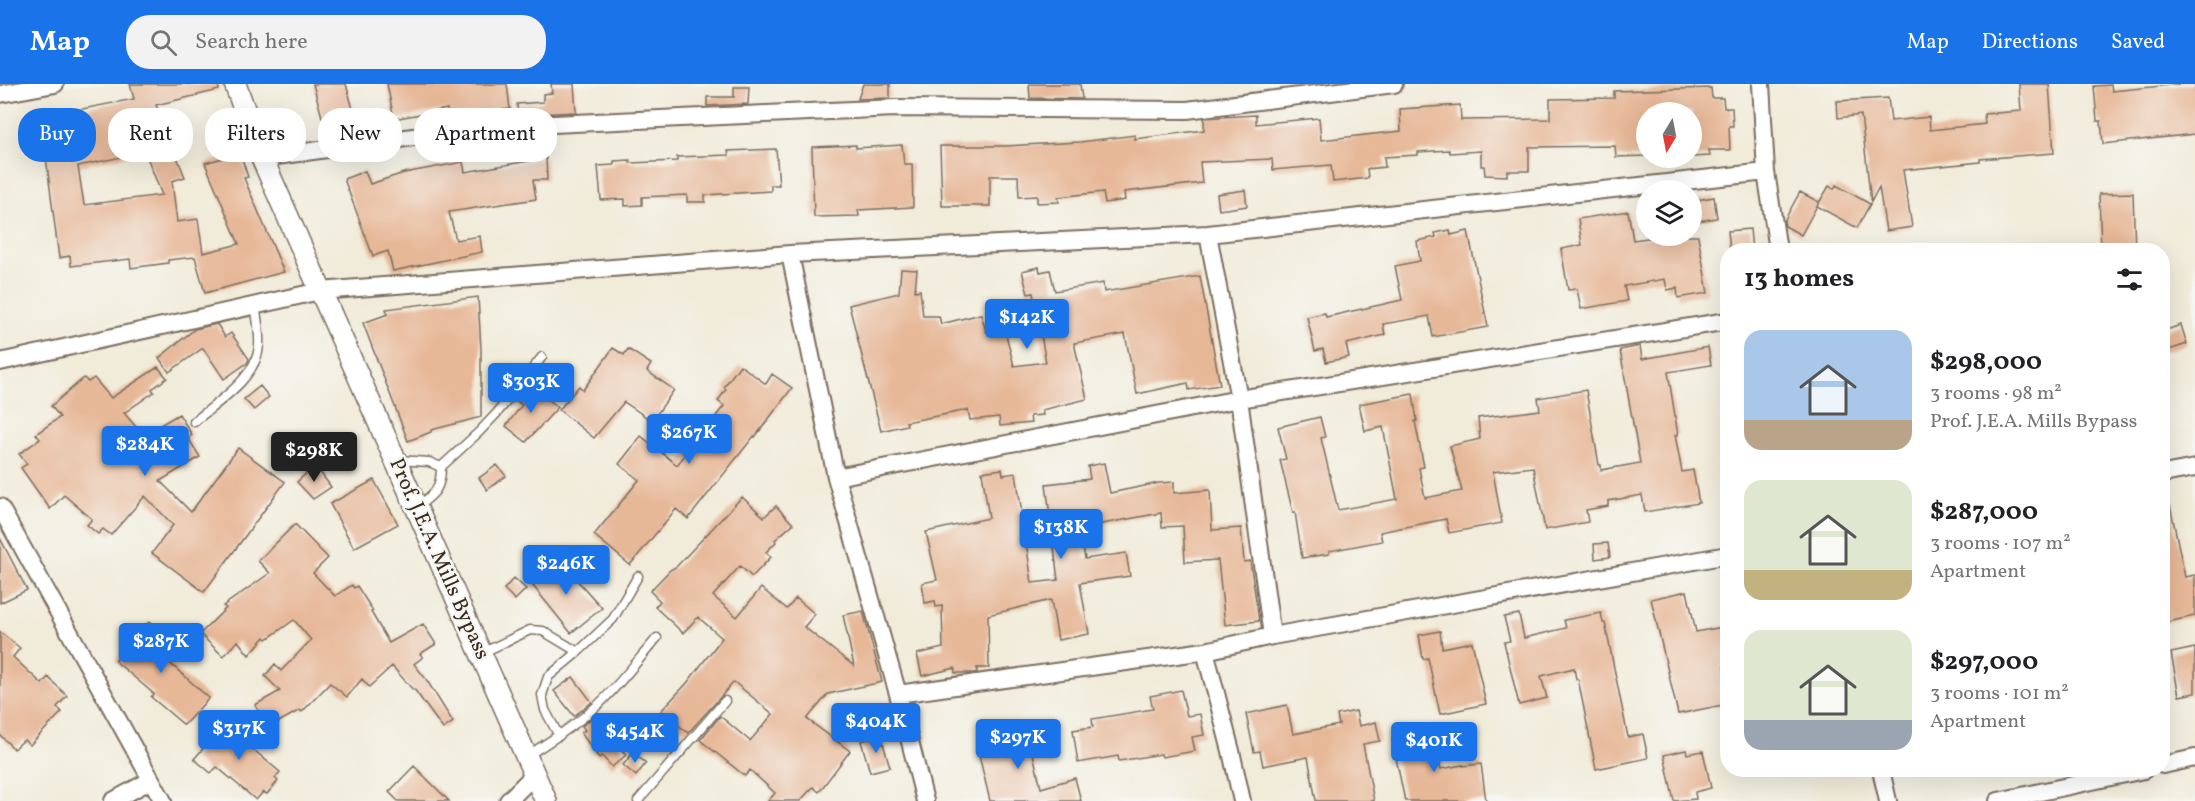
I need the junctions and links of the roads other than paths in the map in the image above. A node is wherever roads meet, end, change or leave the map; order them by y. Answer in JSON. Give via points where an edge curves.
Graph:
{"nodes":[{"id":1,"x":55,"y":84,"type":"edge"},
{"id":2,"x":235,"y":84,"type":"edge"},
{"id":3,"x":1394,"y":84,"type":"edge"},
{"id":4,"x":1761,"y":84,"type":"edge"},
{"id":5,"x":0,"y":94,"type":"edge"},
{"id":6,"x":244,"y":108,"type":"edge"},
{"id":7,"x":306,"y":152,"type":"edge"},
{"id":8,"x":264,"y":162,"type":"edge"},
{"id":9,"x":1766,"y":172,"type":"junction"},
{"id":10,"x":1208,"y":234,"type":"junction"},
{"id":11,"x":1777,"y":243,"type":"edge"},
{"id":12,"x":790,"y":254,"type":"junction"},
{"id":13,"x":320,"y":291,"type":"junction"},
{"id":14,"x":255,"y":304,"type":"junction"},
{"id":15,"x":1720,"y":322,"type":"edge"},
{"id":16,"x":542,"y":357,"type":"dead end"},
{"id":17,"x":0,"y":362,"type":"edge"},
{"id":18,"x":1239,"y":399,"type":"junction"},
{"id":19,"x":194,"y":422,"type":"dead end"},
{"id":20,"x":395,"y":460,"type":"junction"},
{"id":21,"x":441,"y":467,"type":"junction"},
{"id":22,"x":2195,"y":468,"type":"edge"},
{"id":23,"x":2170,"y":473,"type":"edge"},
{"id":24,"x":836,"y":477,"type":"junction"},
{"id":25,"x":0,"y":507,"type":"edge"},
{"id":26,"x":416,"y":507,"type":"junction"},
{"id":27,"x":1720,"y":556,"type":"edge"},
{"id":28,"x":638,"y":576,"type":"dead end"},
{"id":29,"x":1272,"y":636,"type":"junction"},
{"id":30,"x":657,"y":638,"type":"dead end"},
{"id":31,"x":1205,"y":651,"type":"junction"},
{"id":32,"x":578,"y":652,"type":"junction"},
{"id":33,"x":481,"y":654,"type":"junction"},
{"id":34,"x":898,"y":694,"type":"junction"},
{"id":35,"x":725,"y":701,"type":"dead end"},
{"id":36,"x":560,"y":736,"type":"junction"},
{"id":37,"x":2195,"y":758,"type":"edge"},
{"id":38,"x":2170,"y":763,"type":"edge"},
{"id":39,"x":531,"y":765,"type":"junction"},
{"id":40,"x":1883,"y":777,"type":"edge"},
{"id":41,"x":2111,"y":777,"type":"edge"},
{"id":42,"x":151,"y":780,"type":"junction"},
{"id":43,"x":113,"y":801,"type":"edge"},
{"id":44,"x":163,"y":801,"type":"edge"},
{"id":45,"x":508,"y":801,"type":"edge"},
{"id":46,"x":546,"y":801,"type":"edge"},
{"id":47,"x":638,"y":801,"type":"edge"},
{"id":48,"x":925,"y":801,"type":"edge"},
{"id":49,"x":1242,"y":801,"type":"edge"},
{"id":50,"x":1888,"y":801,"type":"edge"},
{"id":51,"x":1998,"y":801,"type":"edge"}],
"edges":[{"from":1,"to":5,"type":"street"},
{"from":2,"to":6,"type":"street","name":"Prof. J.E.A. Mills Bypass"},
{"from":3,"to":7,"type":"street","via":[[1187,110],[895,108],[510,126]]},
{"from":4,"to":9,"type":"street"},
{"from":8,"to":13,"type":"street","name":"Prof. J.E.A. Mills Bypass"},
{"from":9,"to":10,"type":"street"},
{"from":9,"to":11,"type":"street"},
{"from":10,"to":12,"type":"street"},
{"from":10,"to":18,"type":"street"},
{"from":12,"to":13,"type":"street"},
{"from":12,"to":24,"type":"street"},
{"from":13,"to":14,"type":"street"},
{"from":13,"to":20,"type":"street","name":"Prof. J.E.A. Mills Bypass"},
{"from":14,"to":17,"type":"street"},
{"from":14,"to":19,"type":"lane","via":[[259,346],[255,364],[247,376]]},
{"from":15,"to":18,"type":"street"},
{"from":16,"to":21,"type":"lane","via":[[485,426]]},
{"from":18,"to":24,"type":"street"},
{"from":18,"to":29,"type":"street"},
{"from":20,"to":21,"type":"lane","via":[[417,460]]},
{"from":20,"to":26,"type":"street","name":"Prof. J.E.A. Mills Bypass"},
{"from":21,"to":26,"type":"lane","via":[[438,488]]},
{"from":22,"to":23,"type":"street"},
{"from":24,"to":34,"type":"street"},
{"from":25,"to":42,"type":"street"},
{"from":26,"to":33,"type":"street","name":"Prof. J.E.A. Mills Bypass"},
{"from":27,"to":29,"type":"street"},
{"from":28,"to":32,"type":"lane","via":[[612,619]]},
{"from":29,"to":31,"type":"street"},
{"from":30,"to":36,"type":"lane","via":[[615,689]]},
{"from":31,"to":34,"type":"street"},
{"from":31,"to":49,"type":"street"},
{"from":32,"to":33,"type":"lane","via":[[543,631],[530,630]]},
{"from":32,"to":36,"type":"lane","via":[[548,677],[542,695],[545,710]]},
{"from":33,"to":39,"type":"street","name":"Prof. J.E.A. Mills Bypass"},
{"from":34,"to":48,"type":"street"},
{"from":35,"to":47,"type":"lane"},
{"from":36,"to":39,"type":"lane"},
{"from":37,"to":38,"type":"street"},
{"from":39,"to":45,"type":"street"},
{"from":39,"to":46,"type":"street","name":"Prof. J.E.A. Mills Bypass"},
{"from":40,"to":50,"type":"street"},
{"from":41,"to":51,"type":"street"},
{"from":42,"to":43,"type":"street"},
{"from":42,"to":44,"type":"street"}]}
